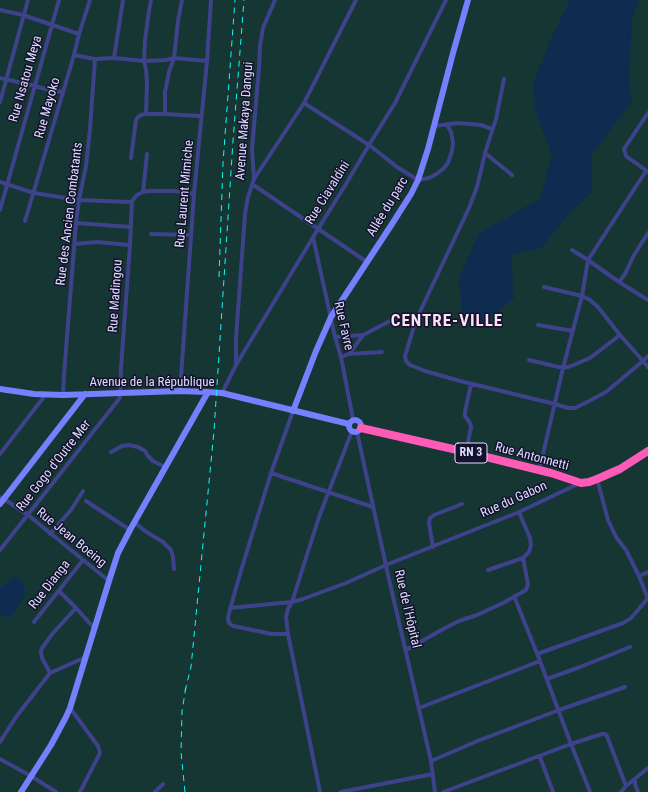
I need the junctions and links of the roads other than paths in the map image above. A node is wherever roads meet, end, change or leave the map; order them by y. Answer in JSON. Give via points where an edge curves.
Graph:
{"nodes":[{"id":1,"x":28,"y":0,"type":"edge"},
{"id":2,"x":59,"y":0,"type":"edge"},
{"id":3,"x":90,"y":0,"type":"edge"},
{"id":4,"x":123,"y":0,"type":"edge"},
{"id":5,"x":151,"y":0,"type":"edge"},
{"id":6,"x":182,"y":0,"type":"edge"},
{"id":7,"x":211,"y":0,"type":"edge"},
{"id":8,"x":275,"y":0,"type":"edge"},
{"id":9,"x":356,"y":0,"type":"edge"},
{"id":10,"x":446,"y":0,"type":"edge"},
{"id":11,"x":468,"y":0,"type":"edge"},
{"id":12,"x":0,"y":10,"type":"edge"},
{"id":13,"x":23,"y":15,"type":"junction"},
{"id":14,"x":52,"y":24,"type":"junction"},
{"id":15,"x":79,"y":34,"type":"junction"},
{"id":16,"x":74,"y":55,"type":"junction"},
{"id":17,"x":114,"y":58,"type":"junction"},
{"id":18,"x":174,"y":58,"type":"junction"},
{"id":19,"x":95,"y":59,"type":"junction"},
{"id":20,"x":144,"y":61,"type":"junction"},
{"id":21,"x":206,"y":61,"type":"junction"},
{"id":22,"x":0,"y":78,"type":"edge"},
{"id":23,"x":504,"y":79,"type":"dead end"},
{"id":24,"x":6,"y":80,"type":"junction"},
{"id":25,"x":35,"y":86,"type":"junction"},
{"id":26,"x":63,"y":92,"type":"junction"},
{"id":27,"x":0,"y":102,"type":"edge"},
{"id":28,"x":304,"y":103,"type":"junction"},
{"id":29,"x":146,"y":114,"type":"junction"},
{"id":30,"x":165,"y":114,"type":"junction"},
{"id":31,"x":648,"y":114,"type":"edge"},
{"id":32,"x":202,"y":116,"type":"junction"},
{"id":33,"x":447,"y":124,"type":"junction"},
{"id":34,"x":434,"y":126,"type":"junction"},
{"id":35,"x":492,"y":129,"type":"junction"},
{"id":36,"x":369,"y":145,"type":"junction"},
{"id":37,"x":485,"y":153,"type":"junction"},
{"id":38,"x":148,"y":154,"type":"dead end"},
{"id":39,"x":131,"y":158,"type":"dead end"},
{"id":40,"x":647,"y":171,"type":"edge"},
{"id":41,"x":512,"y":175,"type":"dead end"},
{"id":42,"x":418,"y":180,"type":"junction"},
{"id":43,"x":0,"y":182,"type":"edge"},
{"id":44,"x":253,"y":182,"type":"junction"},
{"id":45,"x":7,"y":184,"type":"junction"},
{"id":46,"x":143,"y":192,"type":"junction"},
{"id":47,"x":34,"y":193,"type":"junction"},
{"id":48,"x":194,"y":194,"type":"junction"},
{"id":49,"x":80,"y":200,"type":"junction"},
{"id":50,"x":132,"y":201,"type":"junction"},
{"id":51,"x":0,"y":210,"type":"edge"},
{"id":52,"x":25,"y":221,"type":"dead end"},
{"id":53,"x":76,"y":223,"type":"junction"},
{"id":54,"x":131,"y":227,"type":"junction"},
{"id":55,"x":318,"y":229,"type":"junction"},
{"id":56,"x":648,"y":233,"type":"edge"},
{"id":57,"x":151,"y":234,"type":"dead end"},
{"id":58,"x":191,"y":235,"type":"junction"},
{"id":59,"x":313,"y":238,"type":"junction"},
{"id":60,"x":75,"y":244,"type":"junction"},
{"id":61,"x":130,"y":245,"type":"junction"},
{"id":62,"x":572,"y":250,"type":"dead end"},
{"id":63,"x":588,"y":260,"type":"junction"},
{"id":64,"x":367,"y":262,"type":"junction"},
{"id":65,"x":619,"y":282,"type":"junction"},
{"id":66,"x":544,"y":287,"type":"dead end"},
{"id":67,"x":648,"y":292,"type":"edge"},
{"id":68,"x":582,"y":296,"type":"junction"},
{"id":69,"x":646,"y":298,"type":"edge"},
{"id":70,"x":331,"y":317,"type":"junction"},
{"id":71,"x":394,"y":319,"type":"dead end"},
{"id":72,"x":538,"y":325,"type":"dead end"},
{"id":73,"x":572,"y":331,"type":"junction"},
{"id":74,"x":363,"y":335,"type":"junction"},
{"id":75,"x":620,"y":335,"type":"junction"},
{"id":76,"x":335,"y":337,"type":"junction"},
{"id":77,"x":382,"y":352,"type":"dead end"},
{"id":78,"x":348,"y":354,"type":"junction"},
{"id":79,"x":648,"y":356,"type":"edge"},
{"id":80,"x":341,"y":357,"type":"junction"},
{"id":81,"x":529,"y":360,"type":"dead end"},
{"id":82,"x":643,"y":361,"type":"junction"},
{"id":83,"x":236,"y":365,"type":"junction"},
{"id":84,"x":563,"y":368,"type":"junction"},
{"id":85,"x":648,"y":368,"type":"edge"},
{"id":86,"x":471,"y":384,"type":"junction"},
{"id":87,"x":0,"y":389,"type":"edge"},
{"id":88,"x":180,"y":391,"type":"junction"},
{"id":89,"x":208,"y":392,"type":"junction"},
{"id":90,"x":121,"y":393,"type":"junction"},
{"id":91,"x":222,"y":393,"type":"junction"},
{"id":92,"x":46,"y":394,"type":"junction"},
{"id":93,"x":86,"y":394,"type":"junction"},
{"id":94,"x":63,"y":395,"type":"junction"},
{"id":95,"x":555,"y":404,"type":"junction"},
{"id":96,"x":293,"y":411,"type":"junction"},
{"id":97,"x":351,"y":422,"type":"junction"},
{"id":98,"x":357,"y":430,"type":"junction"},
{"id":99,"x":648,"y":451,"type":"edge"},
{"id":100,"x":111,"y":452,"type":"dead end"},
{"id":101,"x":466,"y":452,"type":"junction"},
{"id":102,"x":0,"y":454,"type":"edge"},
{"id":103,"x":165,"y":467,"type":"junction"},
{"id":104,"x":539,"y":471,"type":"junction"},
{"id":105,"x":271,"y":473,"type":"junction"},
{"id":106,"x":598,"y":479,"type":"junction"},
{"id":107,"x":580,"y":483,"type":"junction"},
{"id":108,"x":83,"y":491,"type":"dead end"},
{"id":109,"x":329,"y":492,"type":"junction"},
{"id":110,"x":1,"y":500,"type":"edge"},
{"id":111,"x":86,"y":501,"type":"dead end"},
{"id":112,"x":462,"y":504,"type":"dead end"},
{"id":113,"x":373,"y":507,"type":"junction"},
{"id":114,"x":520,"y":512,"type":"junction"},
{"id":115,"x":28,"y":515,"type":"junction"},
{"id":116,"x":134,"y":522,"type":"junction"},
{"id":117,"x":130,"y":530,"type":"junction"},
{"id":118,"x":50,"y":534,"type":"junction"},
{"id":119,"x":433,"y":547,"type":"junction"},
{"id":120,"x":0,"y":550,"type":"edge"},
{"id":121,"x":523,"y":558,"type":"junction"},
{"id":122,"x":83,"y":560,"type":"junction"},
{"id":123,"x":386,"y":565,"type":"junction"},
{"id":124,"x":174,"y":569,"type":"dead end"},
{"id":125,"x":488,"y":570,"type":"dead end"},
{"id":126,"x":648,"y":572,"type":"edge"},
{"id":127,"x":639,"y":576,"type":"junction"},
{"id":128,"x":109,"y":582,"type":"junction"},
{"id":129,"x":59,"y":591,"type":"junction"},
{"id":130,"x":514,"y":596,"type":"junction"},
{"id":131,"x":648,"y":598,"type":"edge"},
{"id":132,"x":292,"y":602,"type":"junction"},
{"id":133,"x":76,"y":608,"type":"junction"},
{"id":134,"x":230,"y":608,"type":"junction"},
{"id":135,"x":34,"y":622,"type":"dead end"},
{"id":136,"x":95,"y":628,"type":"junction"},
{"id":137,"x":288,"y":634,"type":"junction"},
{"id":138,"x":630,"y":647,"type":"dead end"},
{"id":139,"x":406,"y":650,"type":"junction"},
{"id":140,"x":537,"y":654,"type":"junction"},
{"id":141,"x":86,"y":657,"type":"junction"},
{"id":142,"x":540,"y":661,"type":"junction"},
{"id":143,"x":50,"y":673,"type":"junction"},
{"id":144,"x":547,"y":679,"type":"junction"},
{"id":145,"x":624,"y":687,"type":"dead end"},
{"id":146,"x":70,"y":708,"type":"junction"},
{"id":147,"x":419,"y":708,"type":"junction"},
{"id":148,"x":559,"y":710,"type":"junction"},
{"id":149,"x":0,"y":742,"type":"edge"},
{"id":150,"x":571,"y":744,"type":"junction"},
{"id":151,"x":540,"y":757,"type":"junction"},
{"id":152,"x":0,"y":759,"type":"edge"},
{"id":153,"x":431,"y":761,"type":"junction"},
{"id":154,"x":648,"y":768,"type":"edge"},
{"id":155,"x":433,"y":774,"type":"junction"},
{"id":156,"x":31,"y":776,"type":"junction"},
{"id":157,"x":635,"y":779,"type":"junction"},
{"id":158,"x":163,"y":784,"type":"dead end"},
{"id":159,"x":626,"y":786,"type":"junction"},
{"id":160,"x":365,"y":790,"type":"edge"},
{"id":161,"x":21,"y":792,"type":"edge"},
{"id":162,"x":56,"y":792,"type":"edge"},
{"id":163,"x":80,"y":792,"type":"edge"},
{"id":164,"x":156,"y":792,"type":"edge"},
{"id":165,"x":320,"y":792,"type":"edge"},
{"id":166,"x":341,"y":792,"type":"edge"},
{"id":167,"x":435,"y":792,"type":"edge"},
{"id":168,"x":443,"y":792,"type":"edge"},
{"id":169,"x":553,"y":792,"type":"edge"},
{"id":170,"x":590,"y":792,"type":"edge"},
{"id":171,"x":621,"y":792,"type":"edge"},
{"id":172,"x":638,"y":792,"type":"edge"}],
"edges":[{"from":1,"to":13,"type":"street"},
{"from":2,"to":14,"type":"street","name":"Rue Nsatou Meya"},
{"from":3,"to":15,"type":"street","name":"Rue Mayoko"},
{"from":4,"to":17,"type":"street"},
{"from":5,"to":20,"type":"street"},
{"from":6,"to":18,"type":"street"},
{"from":7,"to":21,"type":"street","name":"Rue Laurent Mimiche"},
{"from":8,"to":44,"type":"street","name":"Avenue Makaya Dangui","via":[[263,28],[260,46],[252,149]]},
{"from":9,"to":28,"type":"street"},
{"from":10,"to":36,"type":"street","name":"Rue Ciavaldini","via":[[395,103]]},
{"from":11,"to":34,"type":"street","name":"Allée du parc"},
{"from":12,"to":13,"type":"street"},
{"from":13,"to":14,"type":"street"},
{"from":13,"to":24,"type":"street"},
{"from":14,"to":15,"type":"street"},
{"from":14,"to":25,"type":"street","name":"Rue Nsatou Meya"},
{"from":15,"to":16,"type":"street","name":"Rue Mayoko"},
{"from":16,"to":19,"type":"street"},
{"from":16,"to":26,"type":"street","name":"Rue Mayoko"},
{"from":17,"to":19,"type":"street"},
{"from":17,"to":20,"type":"street"},
{"from":18,"to":20,"type":"street"},
{"from":18,"to":21,"type":"street"},
{"from":18,"to":30,"type":"street","via":[[165,92]]},
{"from":19,"to":49,"type":"street","name":"Rue des Ancien Combatants","via":[[90,129]]},
{"from":20,"to":29,"type":"street","via":[[147,82]]},
{"from":21,"to":32,"type":"street","name":"Rue Laurent Mimiche"},
{"from":22,"to":24,"type":"street"},
{"from":23,"to":35,"type":"street"},
{"from":24,"to":25,"type":"street"},
{"from":24,"to":27,"type":"street"},
{"from":25,"to":26,"type":"street"},
{"from":25,"to":45,"type":"street","name":"Rue Nsatou Meya"},
{"from":26,"to":47,"type":"street","name":"Rue Mayoko"},
{"from":28,"to":36,"type":"street"},
{"from":28,"to":44,"type":"street"},
{"from":29,"to":30,"type":"street"},
{"from":29,"to":39,"type":"street","via":[[136,120]]},
{"from":30,"to":32,"type":"street"},
{"from":31,"to":40,"type":"street","via":[[624,149],[626,156]]},
{"from":32,"to":48,"type":"street","name":"Rue Laurent Mimiche"},
{"from":33,"to":34,"type":"street"},
{"from":33,"to":35,"type":"street","via":[[481,125]]},
{"from":33,"to":42,"type":"street","via":[[453,143],[448,164],[435,175]]},
{"from":34,"to":42,"type":"street","name":"Allée du parc"},
{"from":35,"to":37,"type":"street"},
{"from":36,"to":42,"type":"street"},
{"from":36,"to":55,"type":"street","name":"Rue Ciavaldini"},
{"from":37,"to":41,"type":"street"},
{"from":37,"to":86,"type":"street","via":[[477,187],[416,320],[405,356],[410,365]]},
{"from":38,"to":46,"type":"street"},
{"from":40,"to":63,"type":"street"},
{"from":42,"to":64,"type":"street","name":"Allée du parc"},
{"from":43,"to":45,"type":"street"},
{"from":44,"to":55,"type":"street"},
{"from":44,"to":83,"type":"street","name":"Avenue Makaya Dangui","via":[[245,214]]},
{"from":45,"to":47,"type":"street"},
{"from":45,"to":51,"type":"street","name":"Rue Nsatou Meya"},
{"from":46,"to":48,"type":"street","via":[[175,191]]},
{"from":46,"to":50,"type":"street"},
{"from":47,"to":49,"type":"street"},
{"from":47,"to":52,"type":"street","name":"Rue Mayoko"},
{"from":48,"to":58,"type":"street","name":"Rue Laurent Mimiche"},
{"from":49,"to":50,"type":"street","via":[[126,203]]},
{"from":49,"to":53,"type":"street","name":"Rue des Ancien Combatants"},
{"from":50,"to":54,"type":"street","name":"Rue Madingou"},
{"from":53,"to":54,"type":"street"},
{"from":53,"to":60,"type":"street","name":"Rue des Ancien Combatants"},
{"from":54,"to":61,"type":"street","name":"Rue Madingou"},
{"from":55,"to":59,"type":"street","name":"Rue Ciavaldini"},
{"from":55,"to":64,"type":"street"},
{"from":56,"to":65,"type":"street"},
{"from":57,"to":58,"type":"street"},
{"from":58,"to":88,"type":"street","name":"Rue Laurent Mimiche"},
{"from":59,"to":70,"type":"street","name":"Rue Favre"},
{"from":59,"to":83,"type":"street","name":"Rue Ciavaldini"},
{"from":60,"to":61,"type":"street","via":[[97,242]]},
{"from":60,"to":94,"type":"street","name":"Rue des Ancien Combatants"},
{"from":61,"to":90,"type":"street","name":"Rue Madingou"},
{"from":62,"to":63,"type":"street"},
{"from":63,"to":65,"type":"street"},
{"from":63,"to":68,"type":"street"},
{"from":64,"to":70,"type":"street","name":"Allée du parc"},
{"from":65,"to":69,"type":"street"},
{"from":66,"to":68,"type":"street"},
{"from":67,"to":69,"type":"street"},
{"from":68,"to":73,"type":"street"},
{"from":68,"to":75,"type":"street","via":[[598,307]]},
{"from":70,"to":76,"type":"street","name":"Rue Favre"},
{"from":70,"to":96,"type":"street","name":"Allée du parc"},
{"from":71,"to":74,"type":"street"},
{"from":72,"to":73,"type":"street"},
{"from":73,"to":84,"type":"street"},
{"from":74,"to":76,"type":"street"},
{"from":74,"to":78,"type":"street"},
{"from":75,"to":82,"type":"street"},
{"from":75,"to":84,"type":"street","via":[[590,358]]},
{"from":76,"to":80,"type":"street","name":"Rue Favre"},
{"from":77,"to":78,"type":"street"},
{"from":78,"to":80,"type":"street"},
{"from":79,"to":82,"type":"street"},
{"from":80,"to":97,"type":"street","name":"Rue Favre"},
{"from":81,"to":84,"type":"street"},
{"from":82,"to":85,"type":"street"},
{"from":82,"to":95,"type":"street","via":[[606,392],[575,408]]},
{"from":83,"to":91,"type":"street","name":"Rue Ciavaldini"},
{"from":84,"to":95,"type":"street"},
{"from":86,"to":95,"type":"street"},
{"from":86,"to":101,"type":"street","via":[[465,412],[471,427]]},
{"from":87,"to":92,"type":"street","name":"Avenue de la République"},
{"from":88,"to":89,"type":"street","name":"Avenue de la République"},
{"from":88,"to":90,"type":"street","name":"Avenue de la République"},
{"from":89,"to":91,"type":"street","name":"Avenue de la République"},
{"from":89,"to":103,"type":"street"},
{"from":90,"to":93,"type":"street","name":"Avenue de la République"},
{"from":90,"to":115,"type":"street","name":"Rue Gogo d'Outre Mer","via":[[119,399]]},
{"from":91,"to":96,"type":"street","name":"Avenue de la République"},
{"from":92,"to":94,"type":"street","name":"Avenue de la République"},
{"from":92,"to":102,"type":"street"},
{"from":93,"to":94,"type":"street","name":"Avenue de la République"},
{"from":93,"to":110,"type":"street"},
{"from":95,"to":104,"type":"street"},
{"from":96,"to":97,"type":"street","name":"Avenue de la République"},
{"from":96,"to":105,"type":"street"},
{"from":97,"to":98,"type":"street","via":[[349,428]]},
{"from":97,"to":98,"type":"street","via":[[359,420],[361,425]]},
{"from":98,"to":101,"type":"highway","name":"Rue Antonnetti","number":"RN 3"},
{"from":98,"to":109,"type":"street"},
{"from":98,"to":113,"type":"street","name":"Rue de l'Hôpital"},
{"from":99,"to":106,"type":"highway","name":"Rue du Gabon","number":"RN 3","via":[[620,469]]},
{"from":100,"to":103,"type":"street","via":[[122,446],[138,447],[153,461]]},
{"from":101,"to":104,"type":"highway","name":"Rue Antonnetti","number":"RN 3"},
{"from":103,"to":116,"type":"street"},
{"from":104,"to":107,"type":"highway","name":"Rue Antonnetti","number":"RN 3"},
{"from":105,"to":109,"type":"street"},
{"from":105,"to":134,"type":"street"},
{"from":106,"to":107,"type":"highway","name":"Rue du Gabon","number":"RN 3"},
{"from":106,"to":127,"type":"street","via":[[608,520]]},
{"from":107,"to":114,"type":"street","name":"Rue du Gabon"},
{"from":108,"to":118,"type":"street","via":[[71,510]]},
{"from":109,"to":113,"type":"street"},
{"from":109,"to":132,"type":"street"},
{"from":110,"to":115,"type":"street","name":"Rue Jean Boeing"},
{"from":111,"to":117,"type":"street"},
{"from":112,"to":119,"type":"street","via":[[430,518]]},
{"from":113,"to":123,"type":"street","name":"Rue de l'Hôpital"},
{"from":114,"to":119,"type":"street","name":"Rue du Gabon"},
{"from":114,"to":121,"type":"street","via":[[531,546]]},
{"from":115,"to":118,"type":"street","name":"Rue Jean Boeing"},
{"from":115,"to":120,"type":"street","name":"Rue Gogo d'Outre Mer"},
{"from":116,"to":117,"type":"street"},
{"from":116,"to":124,"type":"street","via":[[171,550]]},
{"from":117,"to":128,"type":"street","via":[[118,553]]},
{"from":118,"to":122,"type":"street","name":"Rue Jean Boeing"},
{"from":119,"to":123,"type":"street","name":"Rue du Gabon"},
{"from":121,"to":125,"type":"street"},
{"from":121,"to":130,"type":"street","via":[[528,588]]},
{"from":122,"to":128,"type":"street","name":"Rue Jean Boeing"},
{"from":122,"to":129,"type":"street","name":"Rue Dianga"},
{"from":123,"to":132,"type":"street","name":"Rue du Gabon","via":[[346,583]]},
{"from":123,"to":139,"type":"street","name":"Rue de l'Hôpital"},
{"from":126,"to":127,"type":"street"},
{"from":127,"to":131,"type":"street"},
{"from":128,"to":136,"type":"street"},
{"from":129,"to":133,"type":"street"},
{"from":129,"to":135,"type":"street","name":"Rue Dianga"},
{"from":130,"to":139,"type":"street"},
{"from":130,"to":140,"type":"street"},
{"from":131,"to":140,"type":"street","via":[[623,624]]},
{"from":132,"to":134,"type":"street","name":"Rue du Gabon"},
{"from":132,"to":137,"type":"street","via":[[286,617]]},
{"from":133,"to":136,"type":"street"},
{"from":133,"to":143,"type":"street","via":[[42,648],[42,658]]},
{"from":134,"to":137,"type":"street","via":[[228,618],[233,626],[272,634]]},
{"from":136,"to":141,"type":"street"},
{"from":137,"to":165,"type":"street"},
{"from":138,"to":144,"type":"street"},
{"from":139,"to":147,"type":"street","name":"Rue de l'Hôpital"},
{"from":140,"to":142,"type":"street"},
{"from":141,"to":143,"type":"street"},
{"from":141,"to":146,"type":"street"},
{"from":142,"to":144,"type":"street"},
{"from":142,"to":147,"type":"street"},
{"from":143,"to":149,"type":"street"},
{"from":144,"to":148,"type":"street"},
{"from":145,"to":148,"type":"street"},
{"from":146,"to":156,"type":"street"},
{"from":146,"to":163,"type":"street","via":[[98,746],[100,753]]},
{"from":147,"to":153,"type":"street","name":"Rue de l'Hôpital"},
{"from":148,"to":150,"type":"street"},
{"from":148,"to":153,"type":"street"},
{"from":150,"to":151,"type":"street"},
{"from":150,"to":159,"type":"street","via":[[605,734]]},
{"from":150,"to":170,"type":"street"},
{"from":151,"to":168,"type":"street"},
{"from":151,"to":169,"type":"street"},
{"from":152,"to":156,"type":"street"},
{"from":153,"to":155,"type":"street","name":"Rue de l'Hôpital"},
{"from":154,"to":157,"type":"street"},
{"from":155,"to":160,"type":"street"},
{"from":155,"to":167,"type":"street","name":"Rue de l'Hôpital"},
{"from":156,"to":161,"type":"street"},
{"from":156,"to":162,"type":"street"},
{"from":157,"to":159,"type":"street"},
{"from":157,"to":172,"type":"street"},
{"from":158,"to":164,"type":"street"},
{"from":159,"to":171,"type":"street"},
{"from":160,"to":166,"type":"street"}]}
